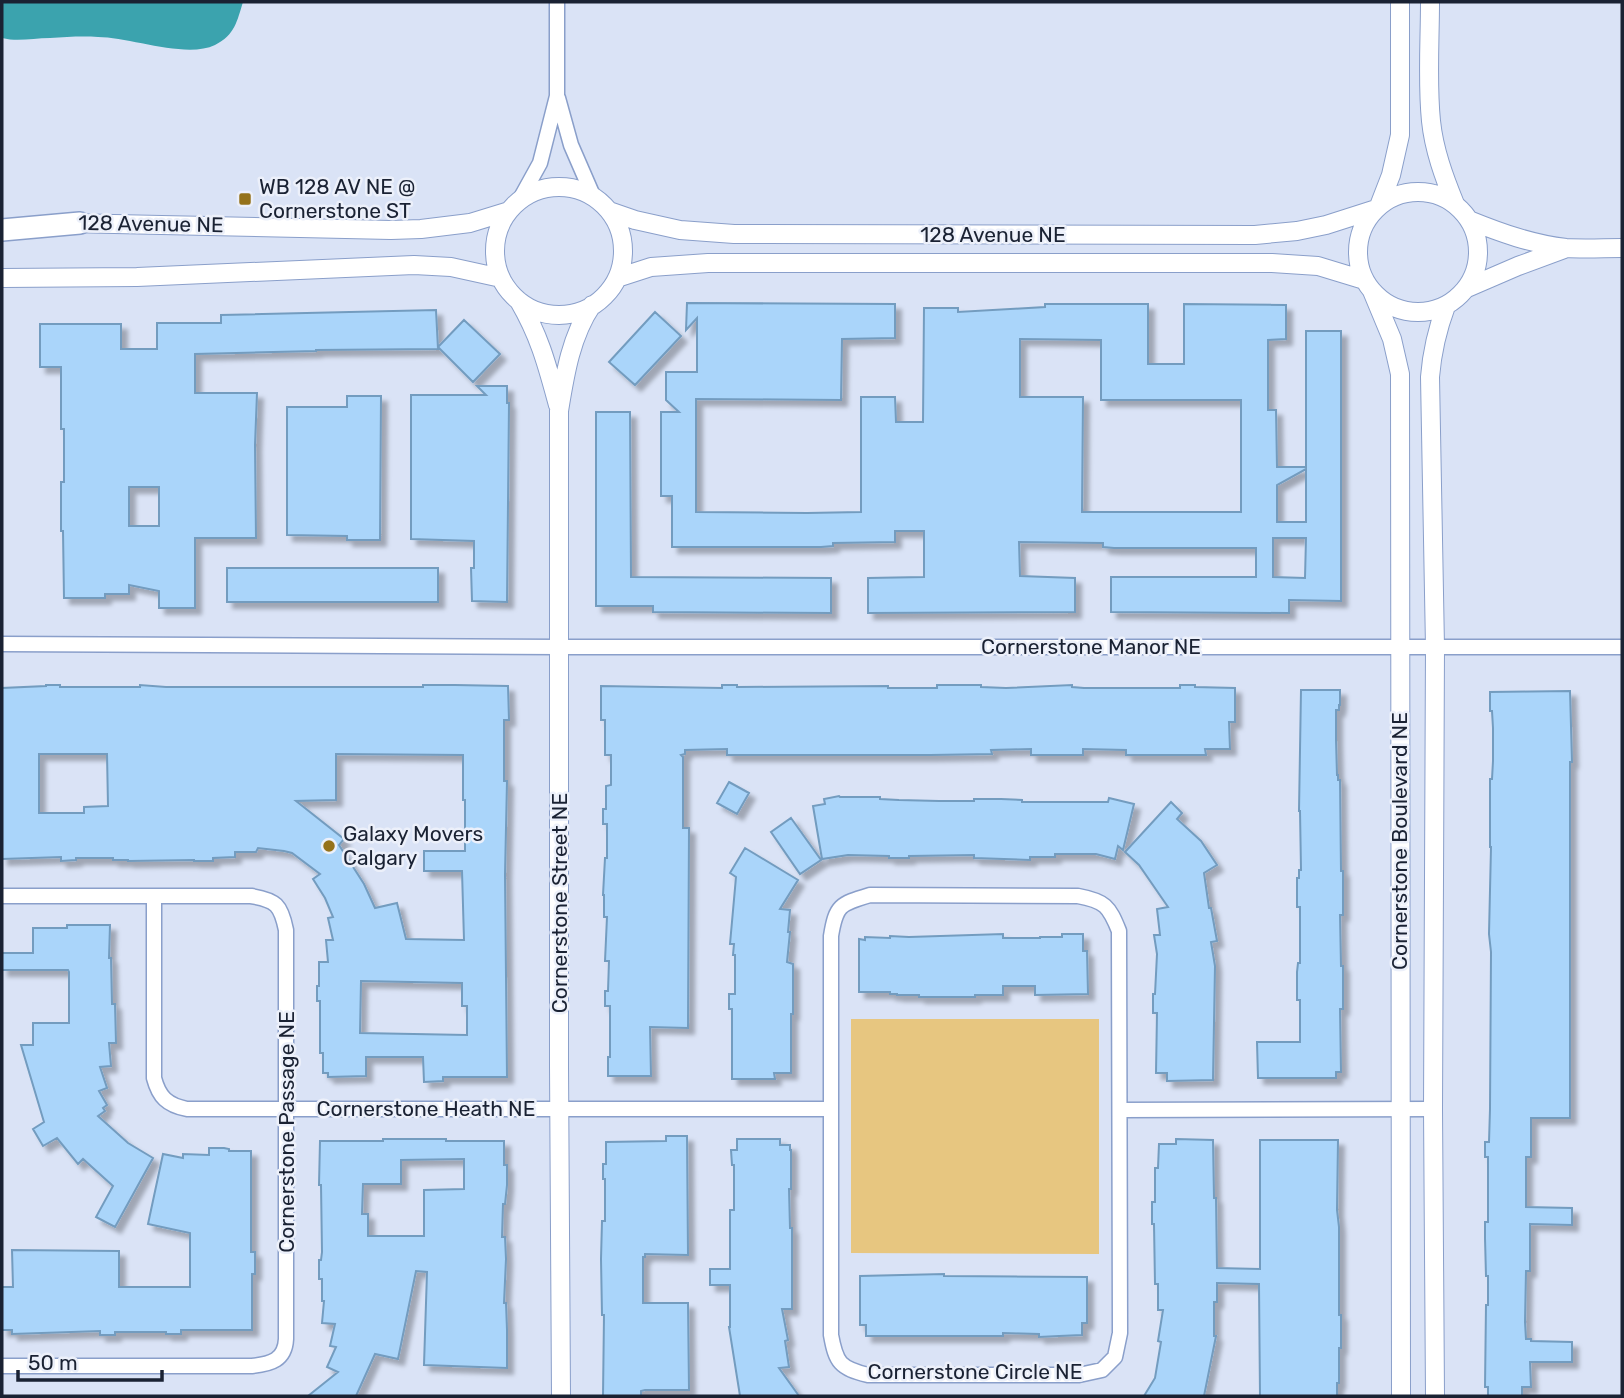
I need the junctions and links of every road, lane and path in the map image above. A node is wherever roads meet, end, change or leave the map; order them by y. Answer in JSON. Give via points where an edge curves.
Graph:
{"nodes":[{"id":1,"x":557,"y":2,"type":"edge"},
{"id":2,"x":1400,"y":2,"type":"edge"},
{"id":3,"x":1430,"y":2,"type":"edge"},
{"id":4,"x":557,"y":96,"type":"junction"},
{"id":5,"x":594,"y":198,"type":"junction"},
{"id":6,"x":1454,"y":204,"type":"junction"},
{"id":7,"x":514,"y":206,"type":"junction"},
{"id":8,"x":1377,"y":207,"type":"junction"},
{"id":9,"x":609,"y":211,"type":"junction"},
{"id":10,"x":1469,"y":220,"type":"junction"},
{"id":11,"x":2,"y":222,"type":"edge"},
{"id":12,"x":80,"y":223,"type":"junction"},
{"id":13,"x":2,"y":230,"type":"edge"},
{"id":14,"x":1567,"y":248,"type":"junction"},
{"id":15,"x":1622,"y":248,"type":"edge"},
{"id":16,"x":2,"y":278,"type":"edge"},
{"id":17,"x":501,"y":278,"type":"junction"},
{"id":18,"x":617,"y":278,"type":"junction"},
{"id":19,"x":1368,"y":286,"type":"junction"},
{"id":20,"x":1466,"y":289,"type":"junction"},
{"id":21,"x":519,"y":301,"type":"junction"},
{"id":22,"x":592,"y":305,"type":"junction"},
{"id":23,"x":1446,"y":306,"type":"junction"},
{"id":24,"x":559,"y":411,"type":"junction"},
{"id":25,"x":2,"y":644,"type":"edge"},
{"id":26,"x":560,"y":647,"type":"junction"},
{"id":27,"x":1400,"y":647,"type":"junction"},
{"id":28,"x":1435,"y":647,"type":"junction"},
{"id":29,"x":1622,"y":647,"type":"edge"},
{"id":30,"x":2,"y":896,"type":"edge"},
{"id":31,"x":154,"y":896,"type":"junction"},
{"id":32,"x":287,"y":1109,"type":"junction"},
{"id":33,"x":559,"y":1109,"type":"junction"},
{"id":34,"x":830,"y":1109,"type":"junction"},
{"id":35,"x":1400,"y":1109,"type":"junction"},
{"id":36,"x":1433,"y":1109,"type":"junction"},
{"id":37,"x":1119,"y":1110,"type":"junction"},
{"id":38,"x":2,"y":1366,"type":"edge"},
{"id":39,"x":561,"y":1396,"type":"edge"},
{"id":40,"x":1401,"y":1396,"type":"edge"},
{"id":41,"x":1435,"y":1396,"type":"edge"}],
"edges":[{"from":1,"to":4,"type":"street"},
{"from":2,"to":8,"type":"street","via":[[1399,135],[1391,175]]},
{"from":3,"to":6,"type":"street","via":[[1431,122]]},
{"from":4,"to":5,"type":"street","via":[[571,145]]},
{"from":4,"to":7,"type":"street","via":[[540,163]]},
{"from":5,"to":7,"type":"street","via":[[573,188],[545,188]]},
{"from":5,"to":9,"type":"street"},
{"from":6,"to":8,"type":"street","via":[[1416,192],[1390,198]]},
{"from":6,"to":10,"type":"street"},
{"from":7,"to":12,"type":"street","name":"128 Avenue NE","via":[[470,223],[435,228]]},
{"from":7,"to":17,"type":"street","via":[[499,230],[495,251]]},
{"from":8,"to":9,"type":"street","name":"128 Avenue NE","via":[[1325,225],[1255,235],[734,234],[680,230]]},
{"from":8,"to":19,"type":"street","via":[[1363,228],[1357,254]]},
{"from":9,"to":18,"type":"street","via":[[617,223],[623,251]]},
{"from":10,"to":14,"type":"street","via":[[1517,238]]},
{"from":10,"to":20,"type":"street","via":[[1479,250]]},
{"from":11,"to":12,"type":"street","name":"128 Avenue NE"},
{"from":12,"to":13,"type":"main road"},
{"from":14,"to":15,"type":"street"},
{"from":14,"to":20,"type":"street"},
{"from":16,"to":17,"type":"street","via":[[414,265]]},
{"from":17,"to":21,"type":"street"},
{"from":18,"to":19,"type":"street","name":"128 Avenue NE","via":[[651,267],[708,263],[1272,263],[1318,266]]},
{"from":18,"to":22,"type":"street"},
{"from":19,"to":23,"type":"street","via":[[1393,308],[1420,313]]},
{"from":19,"to":27,"type":"street","name":"Cornerstone Boulevard NE","via":[[1392,339],[1400,374]]},
{"from":20,"to":23,"type":"street"},
{"from":21,"to":22,"type":"street","via":[[559,315]]},
{"from":21,"to":24,"type":"street","name":"Cornerstone Street NE","via":[[540,341]]},
{"from":22,"to":24,"type":"street","name":"Cornerstone Street NE","via":[[573,345]]},
{"from":23,"to":28,"type":"street","name":"Cornerstone Boulevard NE","via":[[1432,351],[1430,377]]},
{"from":24,"to":26,"type":"street","name":"Cornerstone Street NE"},
{"from":25,"to":26,"type":"street"},
{"from":26,"to":27,"type":"street","name":"Cornerstone Manor NE"},
{"from":26,"to":33,"type":"street","name":"Cornerstone Street NE"},
{"from":27,"to":28,"type":"street","name":"Cornerstone Manor NE"},
{"from":27,"to":35,"type":"street","name":"Cornerstone Boulevard NE"},
{"from":28,"to":29,"type":"street","name":"Cornerstone Manor NE"},
{"from":28,"to":36,"type":"street","name":"Cornerstone Boulevard NE"},
{"from":30,"to":31,"type":"street","name":"Cornerstone Passage NE"},
{"from":31,"to":32,"type":"street","name":"Cornerstone Heath NE","via":[[157,1089],[175,1107],[187,1109]]},
{"from":31,"to":32,"type":"street","name":"Cornerstone Passage NE","via":[[251,896],[276,903],[286,930]]},
{"from":32,"to":33,"type":"street","name":"Cornerstone Heath NE"},
{"from":32,"to":38,"type":"street","name":"Cornerstone Passage NE","via":[[286,1339],[278,1359],[252,1366]]},
{"from":33,"to":34,"type":"street"},
{"from":33,"to":39,"type":"street","name":"Cornerstone Street NE"},
{"from":34,"to":37,"type":"street","name":"Cornerstone Circle NE","via":[[834,915],[848,901],[870,895],[1078,896],[1098,900],[1112,913],[1119,931]]},
{"from":34,"to":37,"type":"street","name":"Cornerstone Circle NE","via":[[831,1335],[835,1356],[848,1370],[868,1375],[1079,1375],[1102,1370],[1115,1357],[1119,1333]]},
{"from":35,"to":36,"type":"street"},
{"from":35,"to":37,"type":"street"},
{"from":35,"to":40,"type":"street","name":"Cornerstone Boulevard NE"},
{"from":36,"to":41,"type":"street","name":"Cornerstone Boulevard NE"}]}
